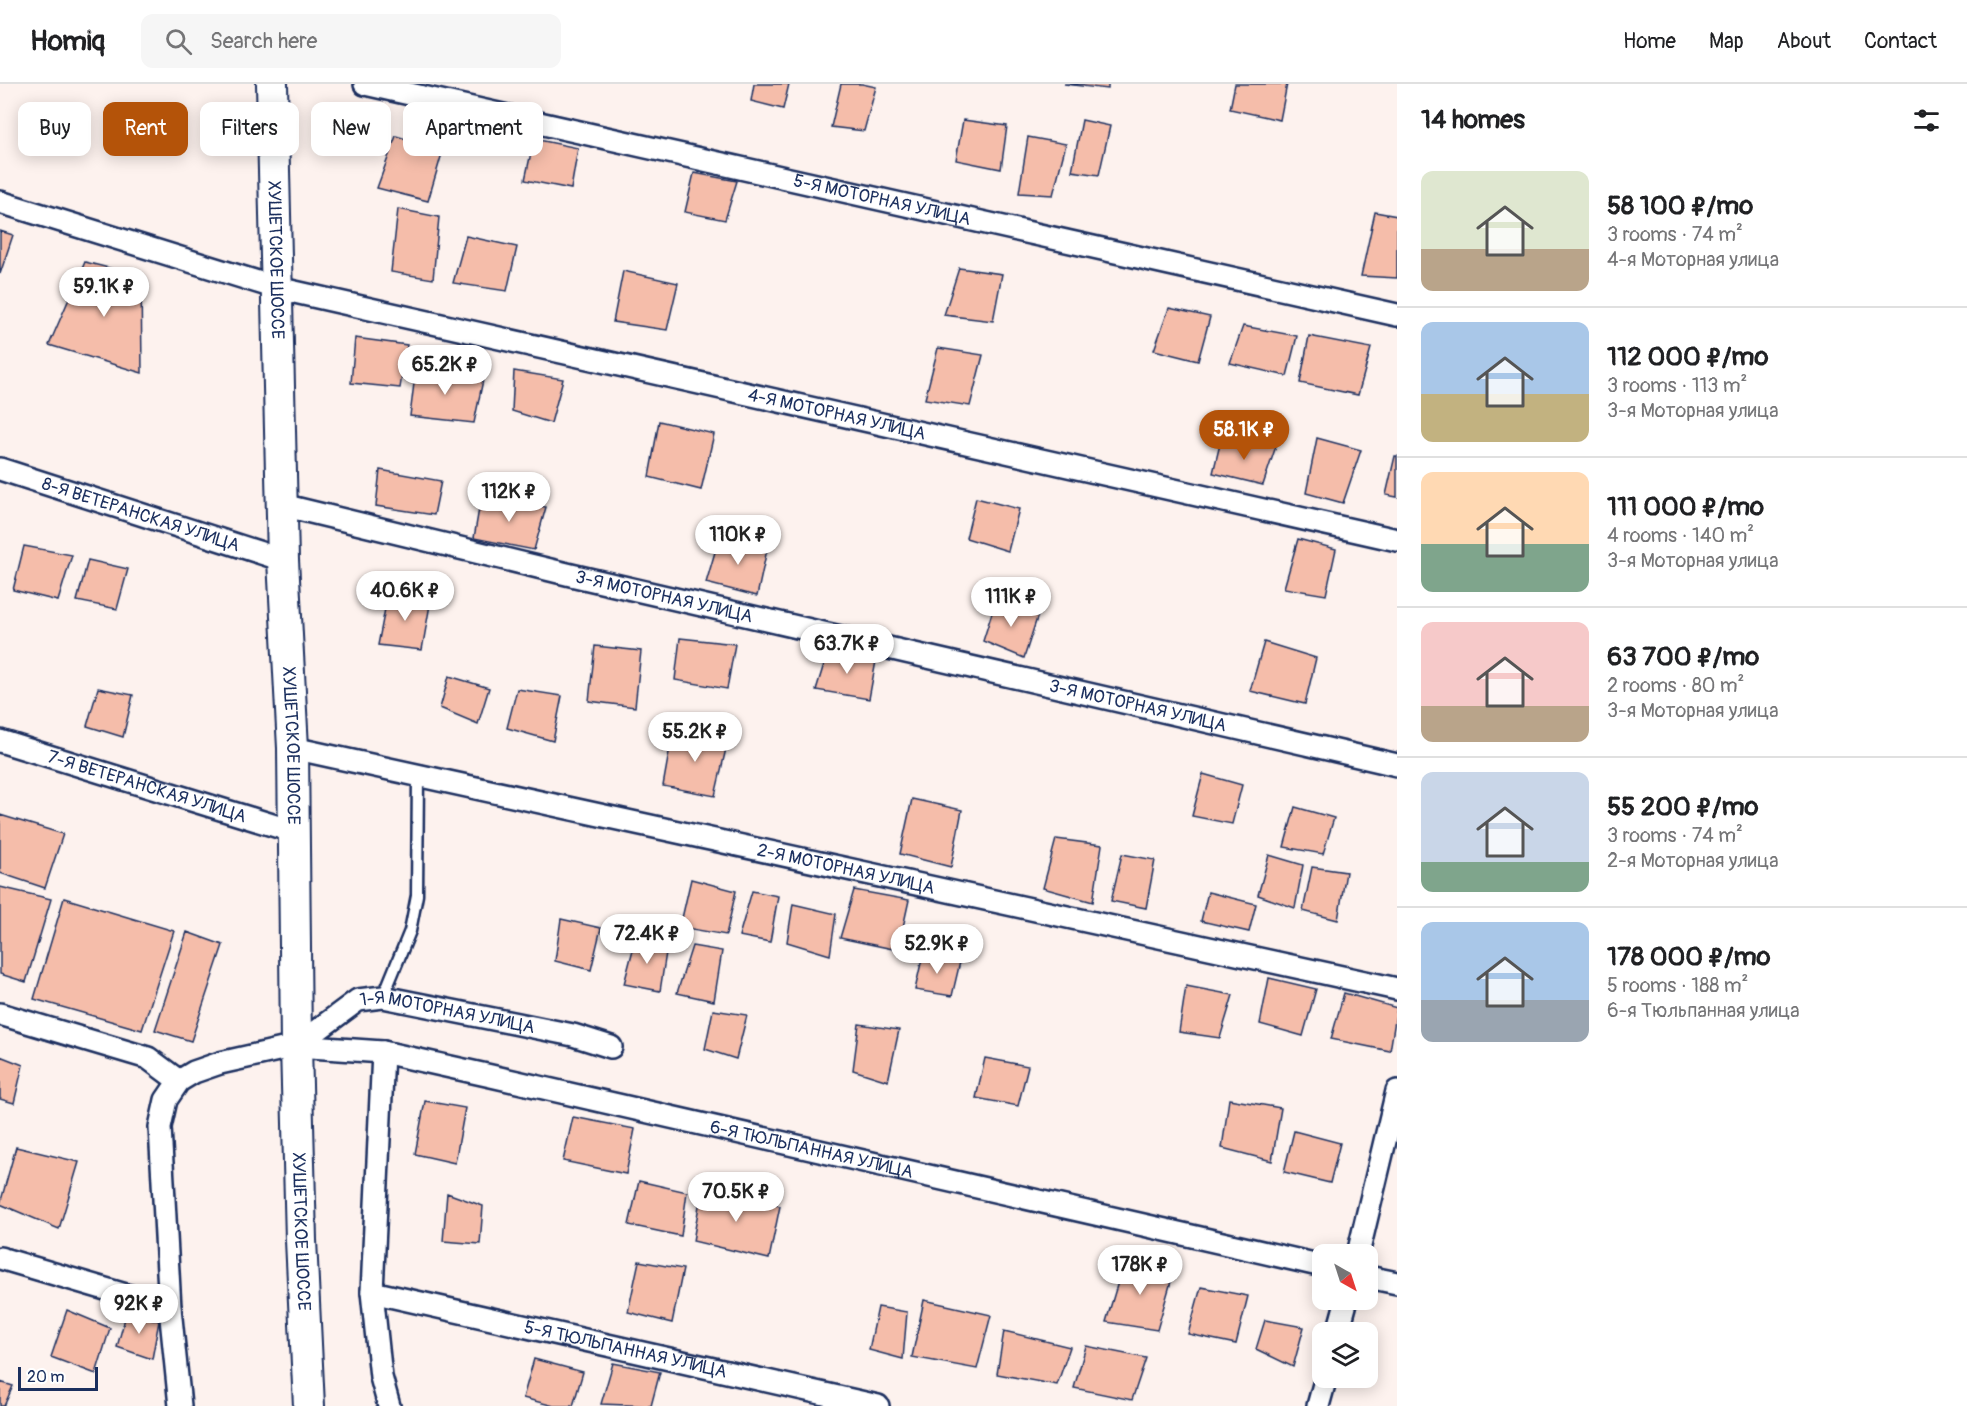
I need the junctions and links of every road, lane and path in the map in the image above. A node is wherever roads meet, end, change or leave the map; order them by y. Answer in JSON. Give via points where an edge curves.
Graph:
{"nodes":[{"id":1,"x":272,"y":84,"type":"edge"},
{"id":2,"x":366,"y":84,"type":"edge"},
{"id":3,"x":0,"y":202,"type":"edge"},
{"id":4,"x":277,"y":288,"type":"junction"},
{"id":5,"x":1397,"y":315,"type":"edge"},
{"id":6,"x":0,"y":469,"type":"edge"},
{"id":7,"x":282,"y":505,"type":"junction"},
{"id":8,"x":1397,"y":540,"type":"edge"},
{"id":9,"x":284,"y":560,"type":"junction"},
{"id":10,"x":0,"y":741,"type":"edge"},
{"id":11,"x":293,"y":748,"type":"junction"},
{"id":12,"x":1397,"y":765,"type":"edge"},
{"id":13,"x":418,"y":776,"type":"junction"},
{"id":14,"x":295,"y":832,"type":"junction"},
{"id":15,"x":1397,"y":989,"type":"edge"},
{"id":16,"x":383,"y":997,"type":"junction"},
{"id":17,"x":0,"y":1014,"type":"edge"},
{"id":18,"x":296,"y":1046,"type":"junction"},
{"id":19,"x":611,"y":1047,"type":"dead end"},
{"id":20,"x":383,"y":1053,"type":"junction"},
{"id":21,"x":179,"y":1081,"type":"junction"},
{"id":22,"x":1397,"y":1091,"type":"edge"},
{"id":23,"x":1360,"y":1244,"type":"edge"},
{"id":24,"x":0,"y":1258,"type":"edge"},
{"id":25,"x":1312,"y":1263,"type":"edge"},
{"id":26,"x":1378,"y":1278,"type":"edge"},
{"id":27,"x":1397,"y":1283,"type":"edge"},
{"id":28,"x":372,"y":1292,"type":"junction"},
{"id":29,"x":170,"y":1308,"type":"junction"},
{"id":30,"x":1323,"y":1388,"type":"edge"},
{"id":31,"x":308,"y":1393,"type":"edge"},
{"id":32,"x":180,"y":1406,"type":"edge"},
{"id":33,"x":321,"y":1406,"type":"edge"},
{"id":34,"x":388,"y":1406,"type":"edge"},
{"id":35,"x":878,"y":1406,"type":"edge"},
{"id":36,"x":1318,"y":1406,"type":"edge"}],
"edges":[{"from":1,"to":4,"type":"main road","name":"ХУШЕТСКОЕ ШОССЕ"},
{"from":2,"to":5,"type":"street","name":"5-Я МОТОРНАЯ УЛИЦА"},
{"from":3,"to":4,"type":"street","name":"4-Я МОТОРНАЯ УЛИЦА"},
{"from":4,"to":7,"type":"main road","name":"ХУШЕТСКОЕ ШОССЕ"},
{"from":4,"to":8,"type":"street","name":"4-Я МОТОРНАЯ УЛИЦА"},
{"from":6,"to":9,"type":"street","name":"8-Я ВЕТЕРАНСКАЯ УЛИЦА"},
{"from":7,"to":9,"type":"main road","name":"ХУШЕТСКОЕ ШОССЕ"},
{"from":7,"to":12,"type":"street","name":"3-Я МОТОРНАЯ УЛИЦА"},
{"from":9,"to":11,"type":"main road","name":"ХУШЕТСКОЕ ШОССЕ"},
{"from":10,"to":14,"type":"street","name":"7-Я ВЕТЕРАНСКАЯ УЛИЦА"},
{"from":11,"to":13,"type":"street","name":"2-Я МОТОРНАЯ УЛИЦА"},
{"from":11,"to":14,"type":"main road","name":"ХУШЕТСКОЕ ШОССЕ"},
{"from":13,"to":15,"type":"street","name":"2-Я МОТОРНАЯ УЛИЦА"},
{"from":13,"to":16,"type":"lane","via":[[417,895],[410,931]]},
{"from":14,"to":18,"type":"main road","name":"ХУШЕТСКОЕ ШОССЕ"},
{"from":16,"to":18,"type":"street","name":"1-Я МОТОРНАЯ УЛИЦА","via":[[358,1000]]},
{"from":16,"to":19,"type":"street","name":"1-Я МОТОРНАЯ УЛИЦА","via":[[573,1035]]},
{"from":17,"to":21,"type":"street","via":[[148,1058]]},
{"from":18,"to":20,"type":"street","name":"6-Я ТЮЛЬПАННАЯ УЛИЦА"},
{"from":18,"to":21,"type":"street","via":[[220,1063],[194,1071]]},
{"from":18,"to":31,"type":"main road","name":"ХУШЕТСКОЕ ШОССЕ"},
{"from":20,"to":25,"type":"street","name":"6-Я ТЮЛЬПАННАЯ УЛИЦА"},
{"from":20,"to":28,"type":"street"},
{"from":21,"to":29,"type":"street","via":[[166,1100],[160,1126]]},
{"from":22,"to":23,"type":"street"},
{"from":24,"to":29,"type":"street"},
{"from":26,"to":27,"type":"street"},
{"from":28,"to":34,"type":"street"},
{"from":28,"to":35,"type":"street","name":"5-Я ТЮЛЬПАННАЯ УЛИЦА"},
{"from":29,"to":32,"type":"street"},
{"from":30,"to":36,"type":"street"},
{"from":31,"to":33,"type":"main road"}]}
